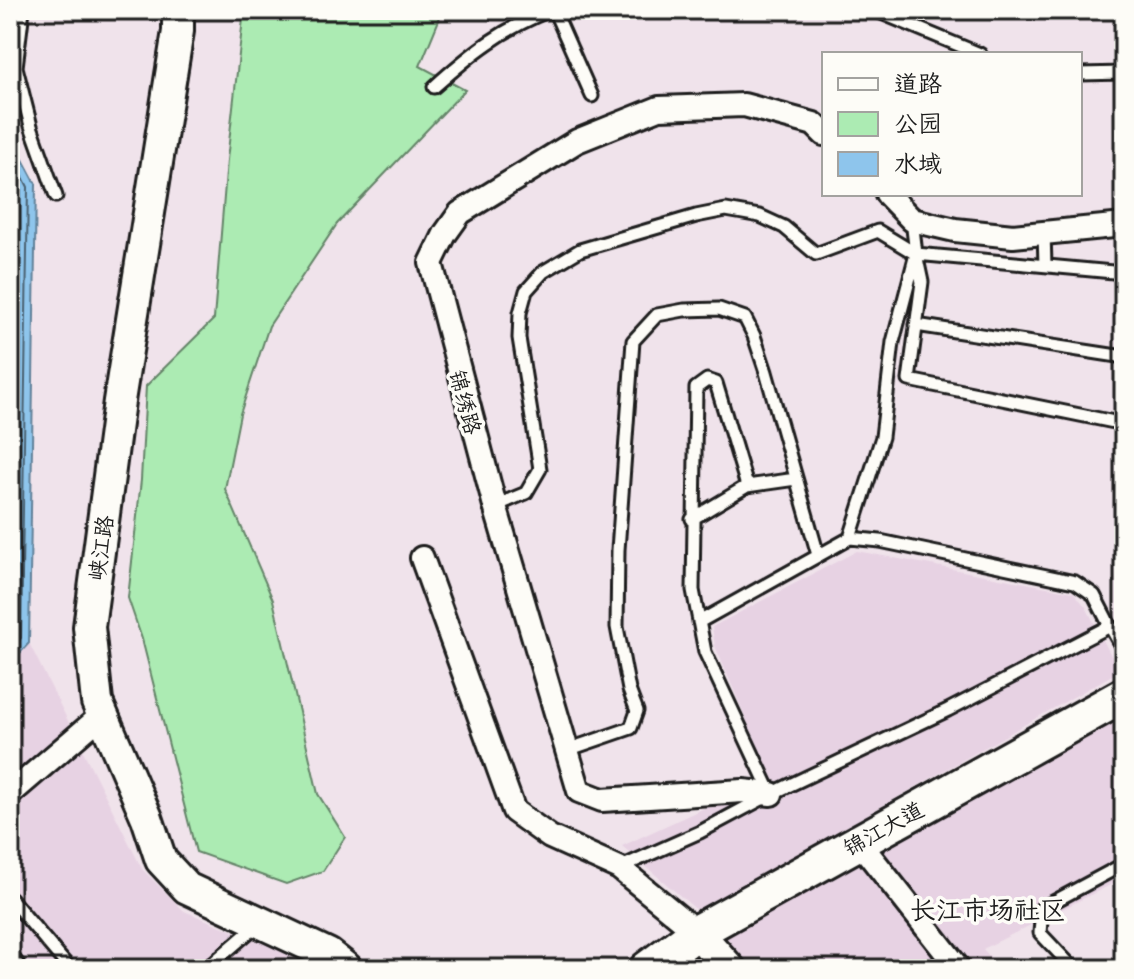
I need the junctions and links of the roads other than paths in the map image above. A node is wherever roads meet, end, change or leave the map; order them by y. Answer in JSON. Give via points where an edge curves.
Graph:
{"nodes":[{"id":1,"x":23,"y":10,"type":"edge"},
{"id":2,"x":178,"y":10,"type":"edge"},
{"id":3,"x":552,"y":10,"type":"edge"},
{"id":4,"x":874,"y":10,"type":"edge"},
{"id":5,"x":975,"y":52,"type":"edge"},
{"id":6,"x":1124,"y":73,"type":"edge"},
{"id":7,"x":1082,"y":74,"type":"edge"},
{"id":8,"x":434,"y":87,"type":"dead end"},
{"id":9,"x":592,"y":96,"type":"dead end"},
{"id":10,"x":822,"y":132,"type":"edge"},
{"id":11,"x":56,"y":196,"type":"dead end"},
{"id":12,"x":889,"y":196,"type":"edge"},
{"id":13,"x":912,"y":220,"type":"junction"},
{"id":14,"x":1124,"y":225,"type":"edge"},
{"id":15,"x":1044,"y":233,"type":"junction"},
{"id":16,"x":916,"y":254,"type":"junction"},
{"id":17,"x":1045,"y":265,"type":"junction"},
{"id":18,"x":1124,"y":273,"type":"edge"},
{"id":19,"x":916,"y":325,"type":"junction"},
{"id":20,"x":1124,"y":357,"type":"edge"},
{"id":21,"x":1124,"y":424,"type":"edge"},
{"id":22,"x":796,"y":479,"type":"junction"},
{"id":23,"x":747,"y":486,"type":"junction"},
{"id":24,"x":495,"y":506,"type":"junction"},
{"id":25,"x":692,"y":519,"type":"junction"},
{"id":26,"x":850,"y":538,"type":"junction"},
{"id":27,"x":818,"y":555,"type":"junction"},
{"id":28,"x":422,"y":558,"type":"dead end"},
{"id":29,"x":699,"y":622,"type":"junction"},
{"id":30,"x":1110,"y":626,"type":"junction"},
{"id":31,"x":1120,"y":636,"type":"edge"},
{"id":32,"x":1124,"y":651,"type":"edge"},
{"id":33,"x":1124,"y":695,"type":"edge"},
{"id":34,"x":102,"y":715,"type":"junction"},
{"id":35,"x":567,"y":750,"type":"junction"},
{"id":36,"x":10,"y":794,"type":"edge"},
{"id":37,"x":771,"y":794,"type":"junction"},
{"id":38,"x":859,"y":842,"type":"junction"},
{"id":39,"x":1124,"y":864,"type":"edge"},
{"id":40,"x":619,"y":868,"type":"junction"},
{"id":41,"x":10,"y":898,"type":"edge"},
{"id":42,"x":259,"y":923,"type":"junction"},
{"id":43,"x":697,"y":932,"type":"junction"},
{"id":44,"x":10,"y":953,"type":"edge"},
{"id":45,"x":21,"y":969,"type":"edge"},
{"id":46,"x":70,"y":969,"type":"edge"},
{"id":47,"x":206,"y":969,"type":"edge"},
{"id":48,"x":347,"y":969,"type":"edge"},
{"id":49,"x":647,"y":969,"type":"edge"},
{"id":50,"x":730,"y":969,"type":"edge"},
{"id":51,"x":959,"y":969,"type":"edge"},
{"id":52,"x":1074,"y":969,"type":"edge"}],
"edges":[{"from":1,"to":11,"type":"lane","via":[[16,67]]},
{"from":2,"to":34,"type":"street","name":"峡江路","via":[[89,627]]},
{"from":3,"to":8,"type":"lane","via":[[512,26]]},
{"from":3,"to":9,"type":"lane"},
{"from":4,"to":5,"type":"lane"},
{"from":6,"to":7,"type":"lane"},
{"from":10,"to":24,"type":"street","name":"锦绣路","via":[[814,124],[744,105],[659,108],[577,141],[460,213],[431,263]]},
{"from":12,"to":13,"type":"street"},
{"from":13,"to":15,"type":"street","via":[[1013,236]]},
{"from":13,"to":16,"type":"lane"},
{"from":14,"to":15,"type":"street"},
{"from":15,"to":17,"type":"lane"},
{"from":16,"to":17,"type":"lane"},
{"from":16,"to":19,"type":"lane","via":[[922,282]]},
{"from":16,"to":24,"type":"lane","via":[[878,231],[816,254],[784,227],[726,210],[580,250],[543,272],[526,291],[519,338],[540,469],[526,493]]},
{"from":16,"to":26,"type":"lane","via":[[893,342],[882,437]]},
{"from":17,"to":18,"type":"lane"},
{"from":19,"to":20,"type":"lane"},
{"from":19,"to":21,"type":"lane","via":[[909,380]]},
{"from":22,"to":23,"type":"lane"},
{"from":22,"to":27,"type":"lane"},
{"from":22,"to":35,"type":"lane","via":[[745,318],[719,309],[657,315],[633,341],[618,550],[617,627],[637,711],[631,728]]},
{"from":23,"to":25,"type":"lane"},
{"from":23,"to":25,"type":"lane","via":[[716,383],[707,380],[696,388]]},
{"from":24,"to":35,"type":"street","name":"锦绣路"},
{"from":25,"to":29,"type":"lane"},
{"from":26,"to":27,"type":"lane"},
{"from":26,"to":30,"type":"lane","via":[[1075,582],[1094,595]]},
{"from":27,"to":29,"type":"lane"},
{"from":28,"to":40,"type":"street","via":[[514,811],[550,837]]},
{"from":29,"to":37,"type":"lane","via":[[705,652]]},
{"from":30,"to":31,"type":"lane"},
{"from":30,"to":37,"type":"lane"},
{"from":31,"to":32,"type":"lane"},
{"from":33,"to":38,"type":"main road","name":"锦江大道"},
{"from":34,"to":36,"type":"street"},
{"from":34,"to":42,"type":"street","name":"峡江路","via":[[161,860],[187,888]]},
{"from":35,"to":37,"type":"street","name":"锦绣路","via":[[579,791],[602,800]]},
{"from":37,"to":40,"type":"lane"},
{"from":38,"to":43,"type":"main road","name":"锦江大道"},
{"from":38,"to":51,"type":"street"},
{"from":39,"to":52,"type":"lane","via":[[1042,908],[1040,933]]},
{"from":40,"to":43,"type":"street"},
{"from":41,"to":46,"type":"lane"},
{"from":42,"to":47,"type":"lane"},
{"from":42,"to":48,"type":"street","name":"峡江路","via":[[328,954]]},
{"from":43,"to":49,"type":"main road","name":"锦江大道"},
{"from":43,"to":50,"type":"street"},
{"from":44,"to":45,"type":"lane"}]}
